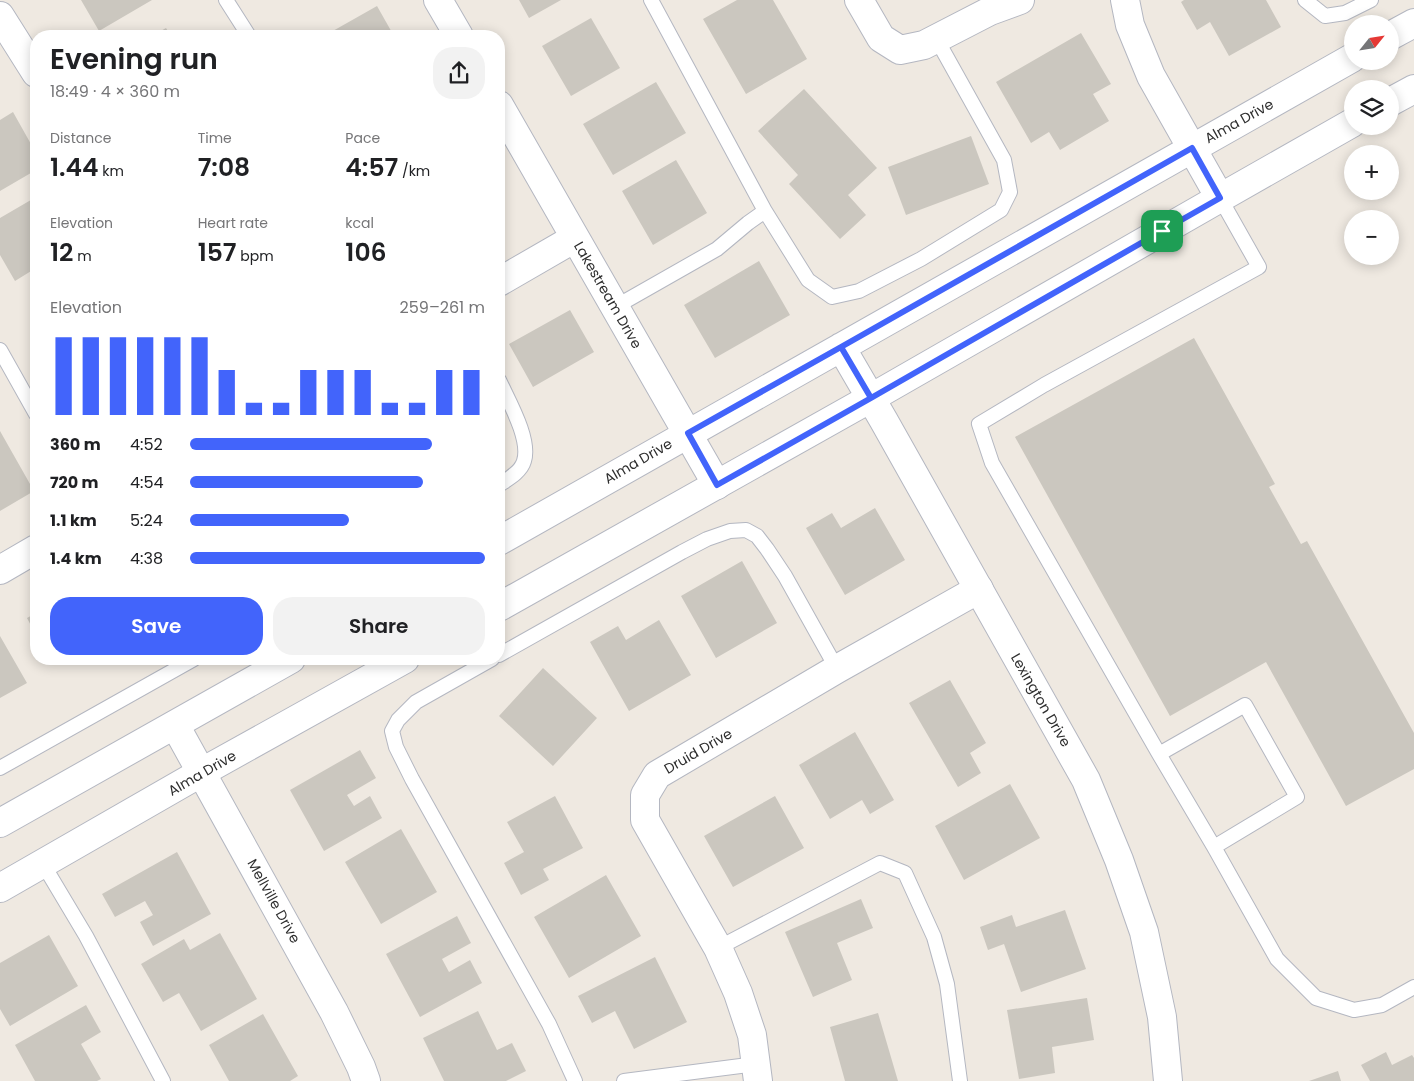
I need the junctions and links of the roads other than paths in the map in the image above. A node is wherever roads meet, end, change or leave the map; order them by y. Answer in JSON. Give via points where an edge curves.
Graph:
{"nodes":[{"id":1,"x":226,"y":0,"type":"edge"},
{"id":2,"x":438,"y":0,"type":"edge"},
{"id":3,"x":652,"y":0,"type":"edge"},
{"id":4,"x":859,"y":0,"type":"edge"},
{"id":5,"x":1020,"y":0,"type":"edge"},
{"id":6,"x":1125,"y":0,"type":"edge"},
{"id":7,"x":1305,"y":0,"type":"edge"},
{"id":8,"x":1371,"y":0,"type":"edge"},
{"id":9,"x":0,"y":16,"type":"edge"},
{"id":10,"x":1414,"y":23,"type":"edge"},
{"id":11,"x":245,"y":30,"type":"edge"},
{"id":12,"x":456,"y":30,"type":"edge"},
{"id":13,"x":1399,"y":31,"type":"edge"},
{"id":14,"x":936,"y":38,"type":"junction"},
{"id":15,"x":1344,"y":62,"type":"edge"},
{"id":16,"x":30,"y":64,"type":"edge"},
{"id":17,"x":1414,"y":89,"type":"edge"},
{"id":18,"x":1399,"y":97,"type":"edge"},
{"id":19,"x":505,"y":116,"type":"edge"},
{"id":20,"x":1344,"y":128,"type":"edge"},
{"id":21,"x":1192,"y":148,"type":"junction"},
{"id":22,"x":1220,"y":198,"type":"junction"},
{"id":23,"x":765,"y":211,"type":"junction"},
{"id":24,"x":575,"y":238,"type":"junction"},
{"id":25,"x":505,"y":279,"type":"edge"},
{"id":26,"x":615,"y":307,"type":"junction"},
{"id":27,"x":841,"y":347,"type":"junction"},
{"id":28,"x":0,"y":350,"type":"edge"},
{"id":29,"x":505,"y":392,"type":"edge"},
{"id":30,"x":871,"y":398,"type":"junction"},
{"id":31,"x":30,"y":403,"type":"edge"},
{"id":32,"x":688,"y":433,"type":"junction"},
{"id":33,"x":505,"y":481,"type":"edge"},
{"id":34,"x":717,"y":485,"type":"junction"},
{"id":35,"x":505,"y":538,"type":"edge"},
{"id":36,"x":30,"y":552,"type":"edge"},
{"id":37,"x":0,"y":570,"type":"edge"},
{"id":38,"x":979,"y":590,"type":"junction"},
{"id":39,"x":505,"y":603,"type":"edge"},
{"id":40,"x":505,"y":652,"type":"edge"},
{"id":41,"x":183,"y":665,"type":"edge"},
{"id":42,"x":281,"y":665,"type":"edge"},
{"id":43,"x":394,"y":665,"type":"edge"},
{"id":44,"x":481,"y":665,"type":"edge"},
{"id":45,"x":837,"y":670,"type":"junction"},
{"id":46,"x":175,"y":725,"type":"junction"},
{"id":47,"x":1159,"y":754,"type":"junction"},
{"id":48,"x":0,"y":768,"type":"edge"},
{"id":49,"x":202,"y":772,"type":"junction"},
{"id":50,"x":0,"y":823,"type":"edge"},
{"id":51,"x":1214,"y":847,"type":"junction"},
{"id":52,"x":44,"y":864,"type":"junction"},
{"id":53,"x":0,"y":888,"type":"edge"},
{"id":54,"x":718,"y":948,"type":"junction"},
{"id":55,"x":1414,"y":987,"type":"edge"},
{"id":56,"x":757,"y":1072,"type":"edge"},
{"id":57,"x":163,"y":1081,"type":"edge"},
{"id":58,"x":366,"y":1081,"type":"edge"},
{"id":59,"x":575,"y":1081,"type":"edge"},
{"id":60,"x":624,"y":1081,"type":"edge"},
{"id":61,"x":960,"y":1081,"type":"edge"},
{"id":62,"x":1168,"y":1081,"type":"edge"}],
"edges":[{"from":1,"to":11,"type":"lane"},
{"from":2,"to":12,"type":"street"},
{"from":3,"to":23,"type":"lane"},
{"from":4,"to":14,"type":"street","via":[[881,38],[900,50],[924,45]]},
{"from":5,"to":14,"type":"street"},
{"from":6,"to":21,"type":"street","via":[[1130,24],[1151,76]]},
{"from":7,"to":8,"type":"lane","via":[[1324,16],[1345,13]]},
{"from":9,"to":16,"type":"street"},
{"from":10,"to":13,"type":"street"},
{"from":14,"to":23,"type":"lane","via":[[1004,160],[1010,192],[1002,210],[921,259],[859,291],[832,296],[808,280]]},
{"from":15,"to":21,"type":"street","name":"Alma Drive"},
{"from":17,"to":18,"type":"street"},
{"from":19,"to":24,"type":"street","name":"Lakestream Drive"},
{"from":20,"to":22,"type":"street"},
{"from":21,"to":22,"type":"street"},
{"from":21,"to":27,"type":"street","name":"Alma Drive"},
{"from":22,"to":30,"type":"street"},
{"from":22,"to":47,"type":"lane","via":[[1259,267],[979,424],[992,463]]},
{"from":23,"to":26,"type":"lane","via":[[717,249]]},
{"from":24,"to":25,"type":"street"},
{"from":24,"to":26,"type":"street","name":"Lakestream Drive"},
{"from":26,"to":32,"type":"street","name":"Lakestream Drive"},
{"from":27,"to":30,"type":"street","name":"Lexington Drive"},
{"from":27,"to":32,"type":"street","name":"Alma Drive"},
{"from":28,"to":31,"type":"lane"},
{"from":29,"to":33,"type":"lane","via":[[525,443],[524,461],[516,473]]},
{"from":30,"to":34,"type":"street"},
{"from":30,"to":38,"type":"street","name":"Lexington Drive"},
{"from":32,"to":34,"type":"street","name":"Lakestream Drive"},
{"from":32,"to":35,"type":"street","name":"Alma Drive"},
{"from":34,"to":39,"type":"street"},
{"from":36,"to":37,"type":"street"},
{"from":38,"to":45,"type":"street","name":"Druid Drive"},
{"from":38,"to":62,"type":"street","name":"Lexington Drive","via":[[1086,780],[1119,860],[1144,932],[1162,1017]]},
{"from":40,"to":45,"type":"lane","via":[[707,539],[730,531],[746,530],[758,536],[785,576]]},
{"from":41,"to":48,"type":"lane"},
{"from":42,"to":46,"type":"street"},
{"from":43,"to":49,"type":"street","name":"Alma Drive"},
{"from":44,"to":59,"type":"lane","via":[[416,702],[392,731],[412,779],[549,1024]]},
{"from":45,"to":54,"type":"street","name":"Druid Drive","via":[[657,775],[645,796],[645,820]]},
{"from":46,"to":49,"type":"street","name":"Mellville Drive"},
{"from":46,"to":50,"type":"street"},
{"from":47,"to":51,"type":"lane"},
{"from":47,"to":51,"type":"lane","via":[[1245,705],[1297,797]]},
{"from":49,"to":52,"type":"street","name":"Alma Drive"},
{"from":49,"to":58,"type":"street","name":"Mellville Drive","via":[[334,1012]]},
{"from":51,"to":55,"type":"lane","via":[[1277,959],[1316,998],[1354,1010],[1382,1005]]},
{"from":52,"to":53,"type":"street","name":"Alma Drive"},
{"from":52,"to":57,"type":"lane"},
{"from":54,"to":56,"type":"street","name":"Druid Drive","via":[[752,1035]]},
{"from":54,"to":61,"type":"lane","via":[[880,863],[906,873],[934,937],[947,984]]},
{"from":56,"to":60,"type":"lane"}]}
